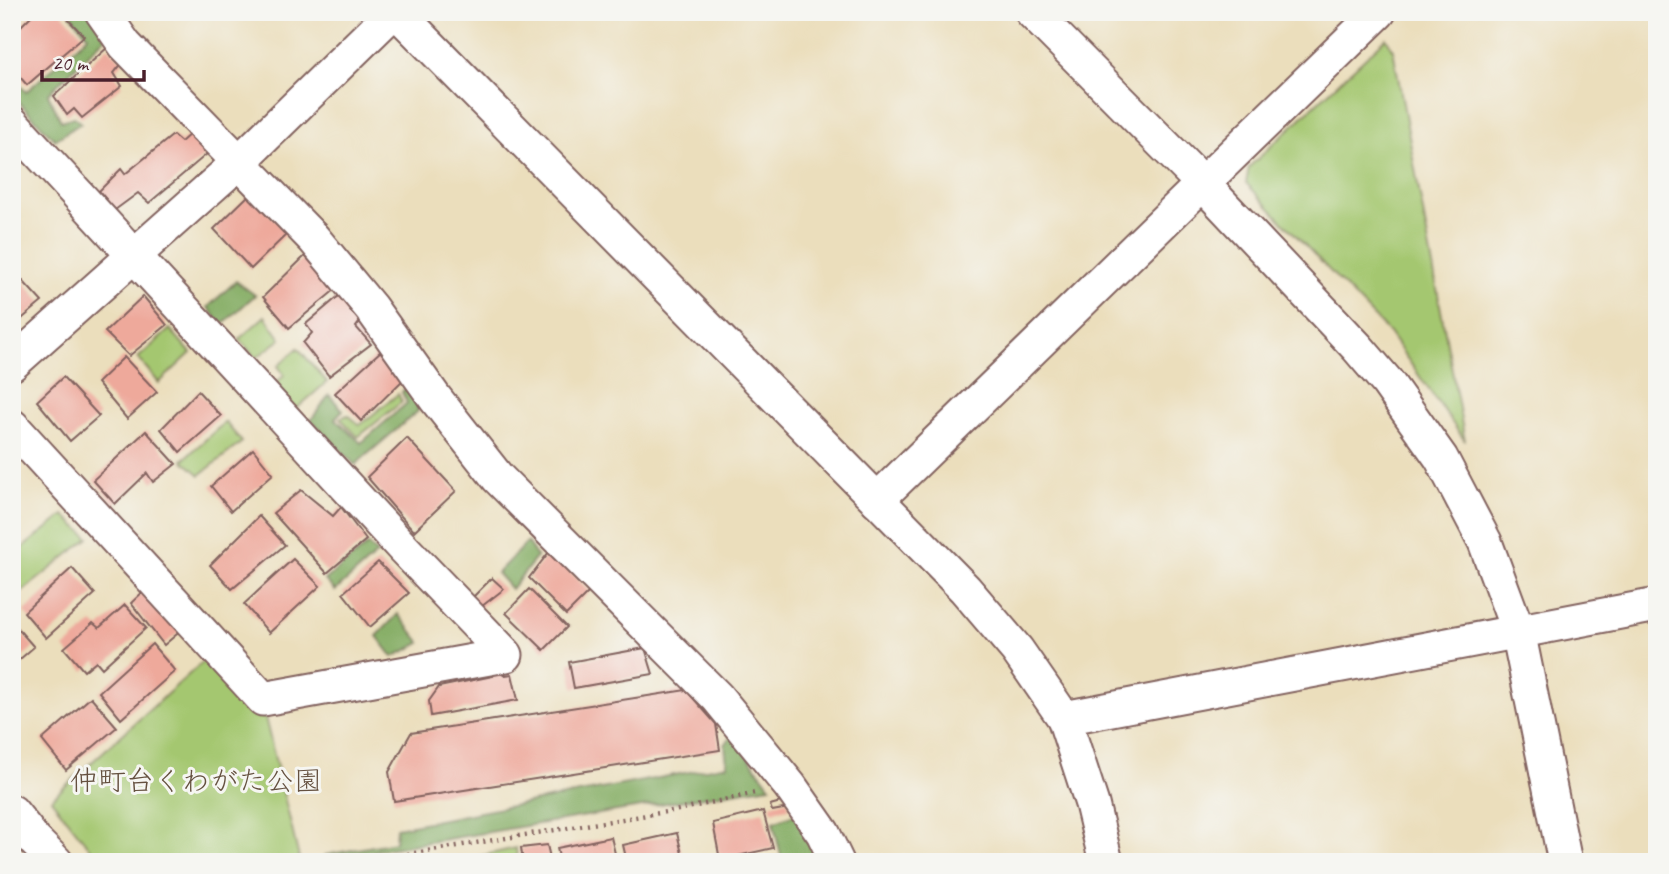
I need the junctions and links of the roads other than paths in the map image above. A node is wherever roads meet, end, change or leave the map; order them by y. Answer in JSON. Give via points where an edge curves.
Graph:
{"nodes":[{"id":1,"x":102,"y":12,"type":"edge"},
{"id":2,"x":395,"y":12,"type":"edge"},
{"id":3,"x":1032,"y":12,"type":"edge"},
{"id":4,"x":1379,"y":12,"type":"edge"},
{"id":5,"x":12,"y":123,"type":"edge"},
{"id":6,"x":238,"y":163,"type":"junction"},
{"id":7,"x":1202,"y":183,"type":"junction"},
{"id":8,"x":135,"y":257,"type":"junction"},
{"id":9,"x":12,"y":364,"type":"edge"},
{"id":10,"x":12,"y":426,"type":"edge"},
{"id":11,"x":877,"y":500,"type":"junction"},
{"id":12,"x":1657,"y":605,"type":"edge"},
{"id":13,"x":1518,"y":631,"type":"junction"},
{"id":14,"x":1064,"y":718,"type":"junction"},
{"id":15,"x":12,"y":812,"type":"edge"},
{"id":16,"x":34,"y":849,"type":"edge"},
{"id":17,"x":837,"y":862,"type":"edge"},
{"id":18,"x":1107,"y":862,"type":"edge"},
{"id":19,"x":1565,"y":862,"type":"edge"}],
"edges":[{"from":1,"to":6,"type":"street","via":[[125,45]]},
{"from":2,"to":6,"type":"street"},
{"from":2,"to":11,"type":"street"},
{"from":3,"to":7,"type":"street"},
{"from":4,"to":7,"type":"street"},
{"from":5,"to":8,"type":"street"},
{"from":6,"to":8,"type":"street"},
{"from":6,"to":17,"type":"street","via":[[314,240],[363,299],[498,478],[717,698],[790,786]]},
{"from":7,"to":11,"type":"street"},
{"from":7,"to":13,"type":"street","via":[[1357,347],[1415,419],[1464,499]]},
{"from":8,"to":9,"type":"street"},
{"from":8,"to":10,"type":"street","via":[[506,655],[262,699]]},
{"from":11,"to":14,"type":"street","via":[[965,589],[1017,650]]},
{"from":12,"to":13,"type":"street"},
{"from":13,"to":14,"type":"street"},
{"from":13,"to":19,"type":"street"},
{"from":14,"to":18,"type":"street"},
{"from":15,"to":16,"type":"street"}]}
